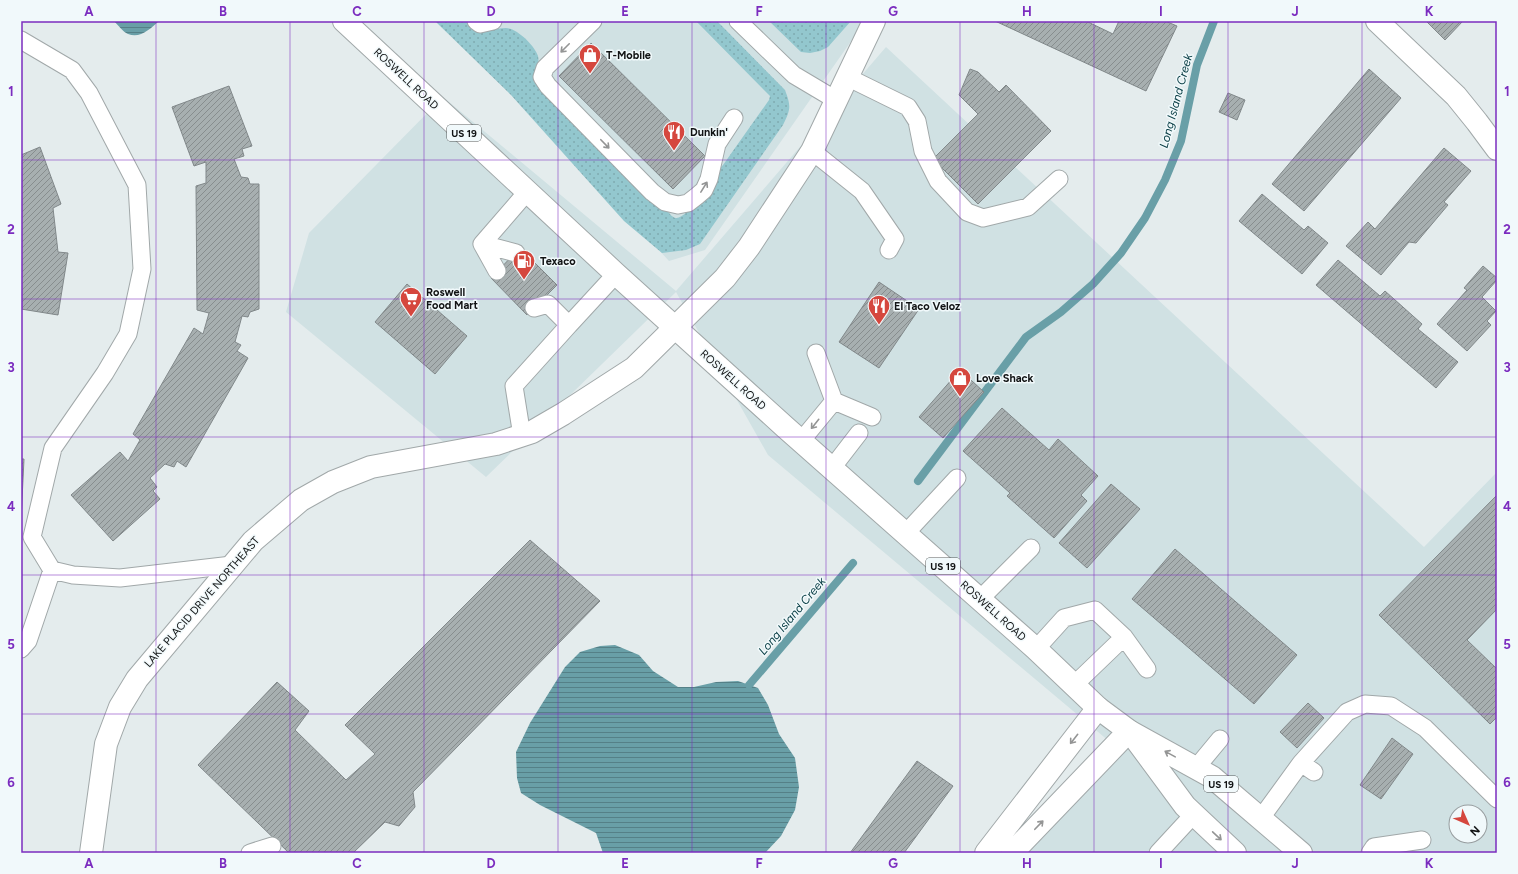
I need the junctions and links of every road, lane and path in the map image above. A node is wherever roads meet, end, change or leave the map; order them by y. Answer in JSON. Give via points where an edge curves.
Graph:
{"nodes":[{"id":1,"x":344,"y":21,"type":"edge"},
{"id":2,"x":476,"y":21,"type":"edge"},
{"id":3,"x":493,"y":21,"type":"edge"},
{"id":4,"x":593,"y":21,"type":"edge"},
{"id":5,"x":738,"y":21,"type":"edge"},
{"id":6,"x":874,"y":21,"type":"edge"},
{"id":7,"x":1377,"y":21,"type":"edge"},
{"id":8,"x":21,"y":40,"type":"edge"},
{"id":9,"x":847,"y":77,"type":"junction"},
{"id":10,"x":836,"y":100,"type":"junction"},
{"id":11,"x":734,"y":118,"type":"dead end"},
{"id":12,"x":1497,"y":149,"type":"edge"},
{"id":13,"x":812,"y":151,"type":"junction"},
{"id":14,"x":1059,"y":179,"type":"dead end"},
{"id":15,"x":527,"y":192,"type":"junction"},
{"id":16,"x":482,"y":244,"type":"junction"},
{"id":17,"x":892,"y":245,"type":"dead end"},
{"id":18,"x":516,"y":253,"type":"dead end"},
{"id":19,"x":496,"y":271,"type":"dead end"},
{"id":20,"x":616,"y":274,"type":"junction"},
{"id":21,"x":545,"y":301,"type":"dead end"},
{"id":22,"x":569,"y":325,"type":"junction"},
{"id":23,"x":676,"y":328,"type":"junction"},
{"id":24,"x":816,"y":353,"type":"dead end"},
{"id":25,"x":834,"y":401,"type":"junction"},
{"id":26,"x":872,"y":417,"type":"dead end"},
{"id":27,"x":859,"y":433,"type":"dead end"},
{"id":28,"x":522,"y":436,"type":"junction"},
{"id":29,"x":801,"y":441,"type":"junction"},
{"id":30,"x":832,"y":468,"type":"junction"},
{"id":31,"x":957,"y":478,"type":"dead end"},
{"id":32,"x":906,"y":533,"type":"junction"},
{"id":33,"x":1031,"y":548,"type":"dead end"},
{"id":34,"x":232,"y":565,"type":"junction"},
{"id":35,"x":52,"y":570,"type":"junction"},
{"id":36,"x":980,"y":599,"type":"junction"},
{"id":37,"x":1124,"y":637,"type":"junction"},
{"id":38,"x":21,"y":649,"type":"edge"},
{"id":39,"x":1036,"y":649,"type":"junction"},
{"id":40,"x":1147,"y":669,"type":"dead end"},
{"id":41,"x":1074,"y":685,"type":"junction"},
{"id":42,"x":1098,"y":708,"type":"junction"},
{"id":43,"x":1129,"y":732,"type":"junction"},
{"id":44,"x":1220,"y":739,"type":"dead end"},
{"id":45,"x":1196,"y":768,"type":"junction"},
{"id":46,"x":1497,"y":799,"type":"edge"},
{"id":47,"x":1194,"y":814,"type":"junction"},
{"id":48,"x":1261,"y":818,"type":"junction"},
{"id":49,"x":1422,"y":840,"type":"dead end"},
{"id":50,"x":272,"y":846,"type":"dead end"},
{"id":51,"x":996,"y":849,"type":"edge"},
{"id":52,"x":1165,"y":850,"type":"edge"},
{"id":53,"x":91,"y":853,"type":"edge"},
{"id":54,"x":250,"y":853,"type":"edge"},
{"id":55,"x":1012,"y":853,"type":"edge"},
{"id":56,"x":1235,"y":853,"type":"edge"},
{"id":57,"x":1301,"y":853,"type":"edge"},
{"id":58,"x":1370,"y":853,"type":"edge"}],
"edges":[{"from":1,"to":15,"type":"street","name":"ROSWELL ROAD","number":"US 19"},
{"from":2,"to":3,"type":"lane","via":[[480,24]]},
{"from":4,"to":11,"type":"lane","one_way":true,"via":[[545,68],[542,77],[652,192],[665,202],[678,206],[688,203],[704,190],[717,144]]},
{"from":5,"to":10,"type":"lane","via":[[794,76]]},
{"from":6,"to":9,"type":"street","name":"LAKE PLACID DRIVE NORTHEAST"},
{"from":7,"to":12,"type":"street","via":[[1456,96]]},
{"from":8,"to":35,"type":"lane","via":[[72,70],[89,93],[136,185],[142,269],[128,334],[105,373],[53,448],[32,537]]},
{"from":9,"to":10,"type":"street","name":"LAKE PLACID DRIVE NORTHEAST"},
{"from":9,"to":14,"type":"lane","via":[[908,107],[917,121],[923,151],[938,181],[967,212],[983,218],[1028,207]]},
{"from":10,"to":13,"type":"street","name":"LAKE PLACID DRIVE NORTHEAST"},
{"from":13,"to":17,"type":"lane","via":[[862,191]]},
{"from":13,"to":23,"type":"street","name":"LAKE PLACID DRIVE NORTHEAST","via":[[749,247],[725,278]]},
{"from":15,"to":16,"type":"lane"},
{"from":15,"to":20,"type":"street","name":"ROSWELL ROAD","number":"US 19"},
{"from":16,"to":18,"type":"lane"},
{"from":16,"to":19,"type":"lane"},
{"from":20,"to":22,"type":"lane"},
{"from":20,"to":23,"type":"street","name":"ROSWELL ROAD","number":"US 19"},
{"from":21,"to":22,"type":"lane"},
{"from":22,"to":28,"type":"lane","via":[[514,386]]},
{"from":23,"to":28,"type":"street","name":"LAKE PLACID DRIVE NORTHEAST","via":[[634,368],[563,414]]},
{"from":23,"to":29,"type":"street","name":"ROSWELL ROAD","number":"US 19"},
{"from":24,"to":25,"type":"lane"},
{"from":25,"to":26,"type":"lane"},
{"from":25,"to":29,"type":"lane","one_way":true},
{"from":27,"to":30,"type":"lane"},
{"from":28,"to":34,"type":"street","name":"LAKE PLACID DRIVE NORTHEAST","via":[[496,444],[371,467],[333,482],[301,500],[253,541]]},
{"from":29,"to":30,"type":"street","name":"ROSWELL ROAD","number":"US 19"},
{"from":30,"to":32,"type":"street","name":"ROSWELL ROAD","number":"US 19"},
{"from":31,"to":32,"type":"lane"},
{"from":32,"to":36,"type":"street","name":"ROSWELL ROAD","number":"US 19"},
{"from":33,"to":36,"type":"lane"},
{"from":34,"to":35,"type":"lane","via":[[120,578],[73,575]]},
{"from":34,"to":53,"type":"street","name":"LAKE PLACID DRIVE NORTHEAST","via":[[137,679],[120,707],[106,744]]},
{"from":35,"to":38,"type":"lane","via":[[28,641]]},
{"from":36,"to":39,"type":"street","name":"ROSWELL ROAD","number":"US 19"},
{"from":37,"to":39,"type":"lane","via":[[1095,610],[1064,618]]},
{"from":37,"to":40,"type":"lane"},
{"from":37,"to":41,"type":"lane"},
{"from":39,"to":41,"type":"street","name":"ROSWELL ROAD","number":"US 19"},
{"from":41,"to":42,"type":"street","name":"ROSWELL ROAD","number":"US 19"},
{"from":42,"to":43,"type":"street","name":"ROSWELL ROAD","number":"US 19"},
{"from":42,"to":51,"type":"street","one_way":true},
{"from":45,"to":43,"type":"street","name":"ROSWELL ROAD","number":"US 19","one_way":true},
{"from":43,"to":47,"type":"street","name":"ROSWELL ROAD","number":"US 19","via":[[1185,806]]},
{"from":55,"to":43,"type":"street","one_way":true},
{"from":44,"to":45,"type":"lane"},
{"from":45,"to":48,"type":"street","name":"ROSWELL ROAD","number":"US 19","via":[[1212,777]]},
{"from":46,"to":48,"type":"lane","via":[[1426,728],[1391,706],[1365,704],[1347,712],[1308,767]]},
{"from":47,"to":52,"type":"lane"},
{"from":47,"to":56,"type":"street","name":"ROSWELL ROAD","number":"US 19","one_way":true},
{"from":48,"to":57,"type":"street","name":"ROSWELL ROAD","number":"US 19"},
{"from":49,"to":58,"type":"lane","via":[[1374,847]]},
{"from":50,"to":54,"type":"lane"}]}
